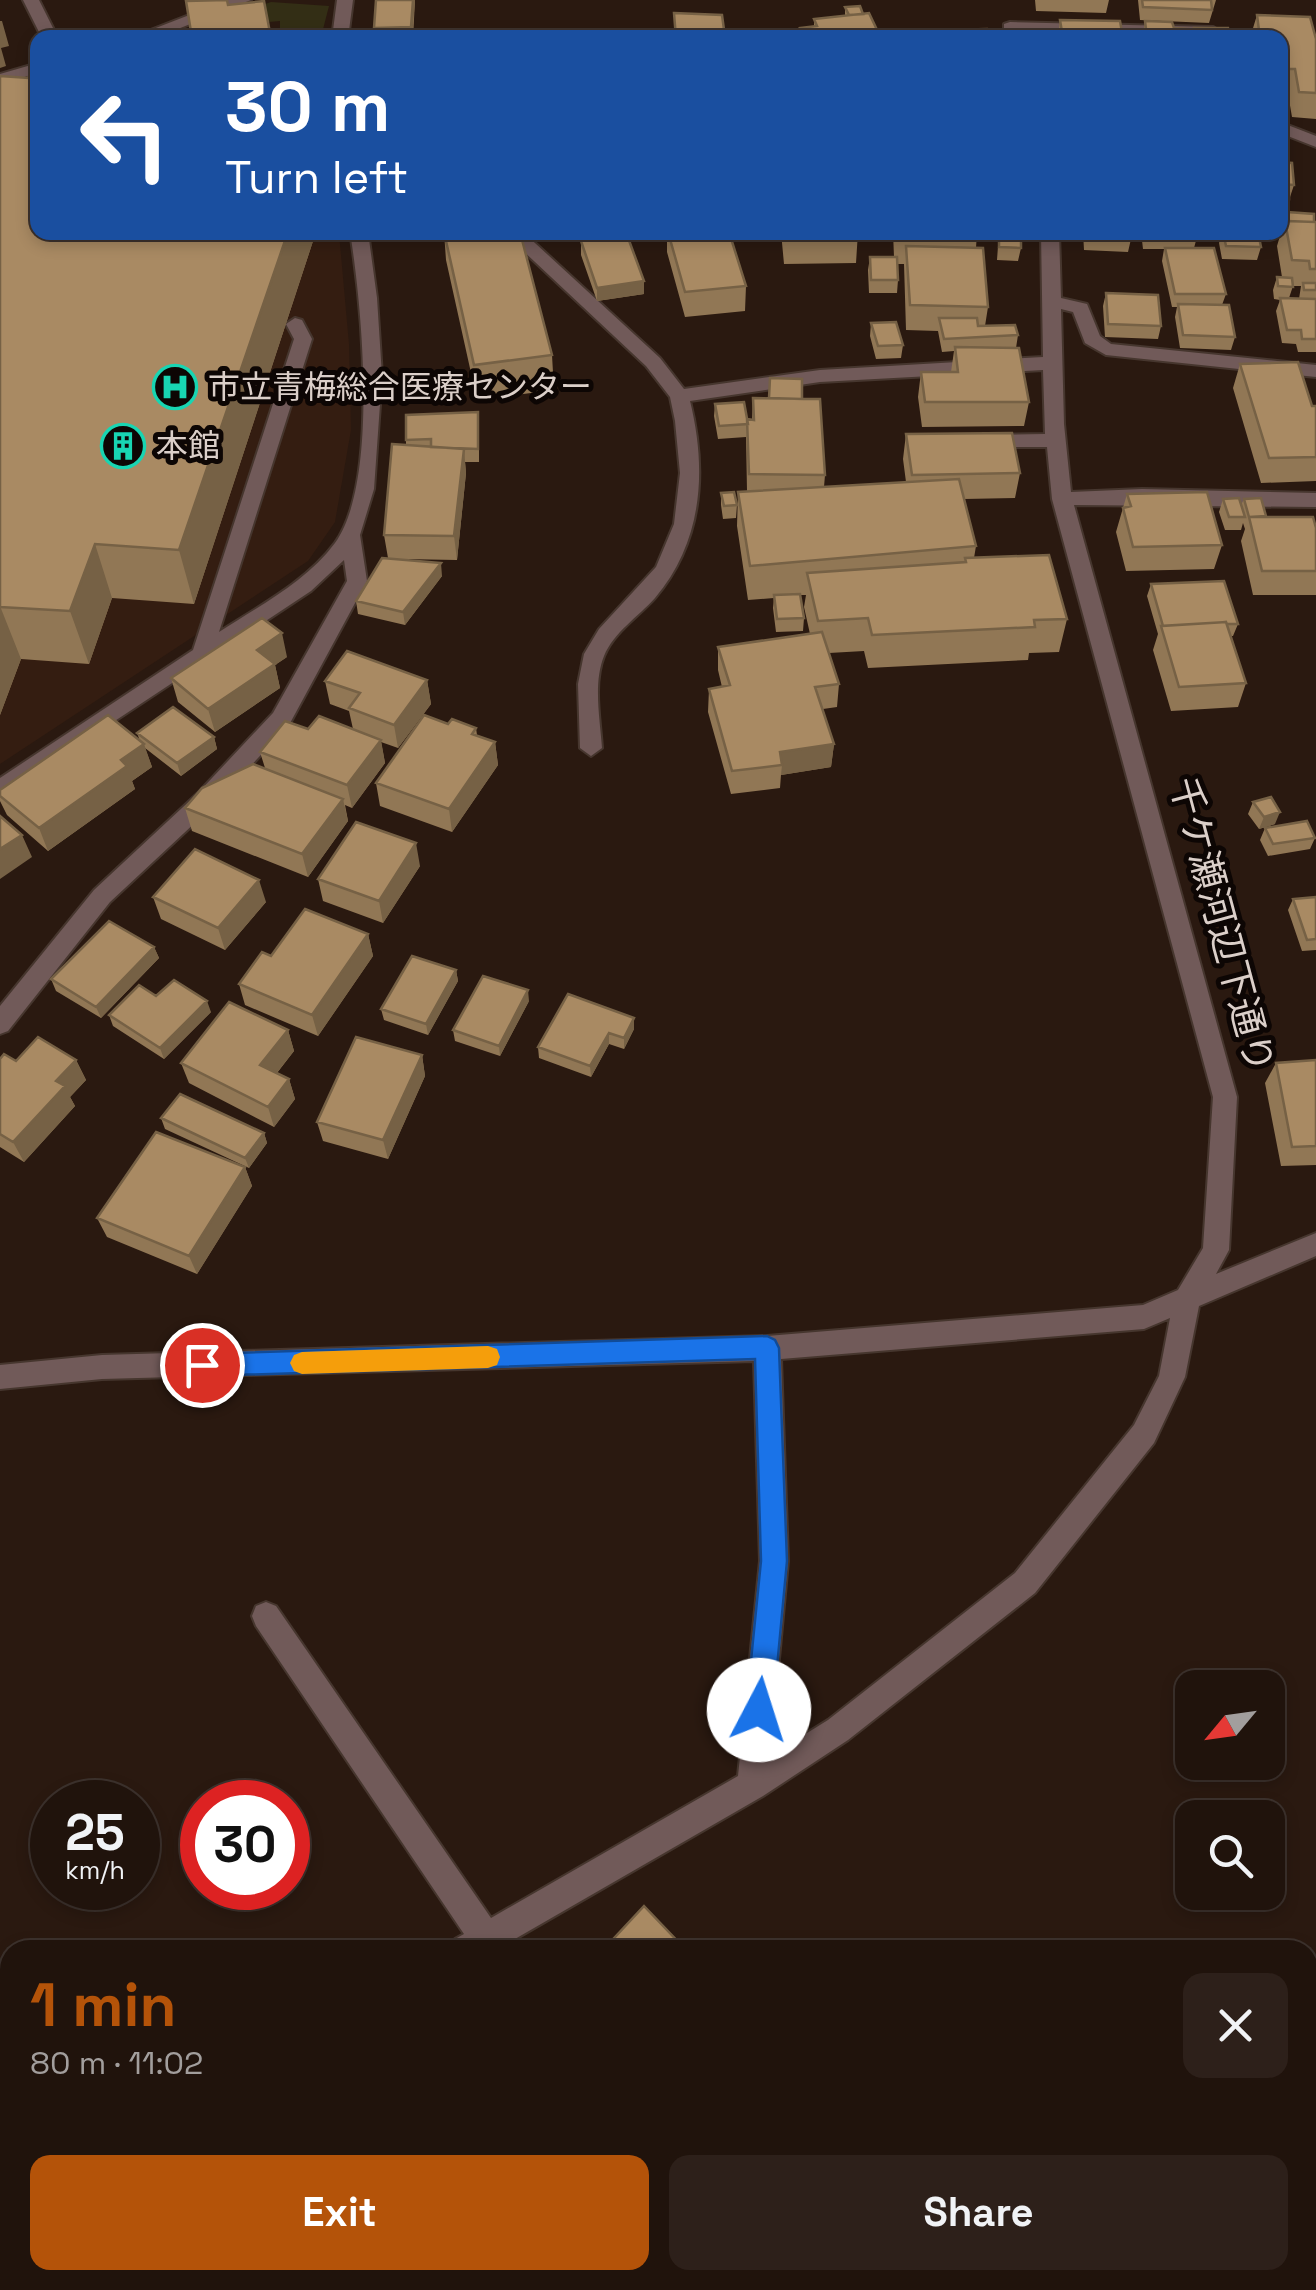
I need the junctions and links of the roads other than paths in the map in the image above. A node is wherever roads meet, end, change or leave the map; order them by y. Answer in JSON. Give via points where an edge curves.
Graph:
{"nodes":[{"id":1,"x":31,"y":0,"type":"edge"},
{"id":2,"x":243,"y":0,"type":"edge"},
{"id":3,"x":345,"y":0,"type":"edge"},
{"id":4,"x":1010,"y":26,"type":"edge"},
{"id":5,"x":46,"y":30,"type":"edge"},
{"id":6,"x":160,"y":30,"type":"edge"},
{"id":7,"x":341,"y":30,"type":"edge"},
{"id":8,"x":1145,"y":30,"type":"edge"},
{"id":9,"x":30,"y":70,"type":"edge"},
{"id":10,"x":0,"y":79,"type":"edge"},
{"id":11,"x":1288,"y":131,"type":"edge"},
{"id":12,"x":1316,"y":142,"type":"edge"},
{"id":13,"x":360,"y":240,"type":"edge"},
{"id":14,"x":521,"y":240,"type":"edge"},
{"id":15,"x":1050,"y":240,"type":"edge"},
{"id":16,"x":1053,"y":302,"type":"junction"},
{"id":17,"x":296,"y":324,"type":"dead end"},
{"id":18,"x":1053,"y":363,"type":"junction"},
{"id":19,"x":1316,"y":370,"type":"edge"},
{"id":20,"x":679,"y":396,"type":"junction"},
{"id":21,"x":1056,"y":440,"type":"junction"},
{"id":22,"x":963,"y":441,"type":"edge"},
{"id":23,"x":1062,"y":499,"type":"junction"},
{"id":24,"x":1316,"y":500,"type":"edge"},
{"id":25,"x":350,"y":534,"type":"junction"},
{"id":26,"x":202,"y":654,"type":"junction"},
{"id":27,"x":591,"y":748,"type":"dead end"},
{"id":28,"x":4,"y":780,"type":"edge"},
{"id":29,"x":0,"y":1024,"type":"edge"},
{"id":30,"x":1316,"y":1244,"type":"edge"},
{"id":31,"x":1188,"y":1299,"type":"junction"},
{"id":32,"x":767,"y":1348,"type":"junction"},
{"id":33,"x":0,"y":1376,"type":"edge"},
{"id":34,"x":266,"y":1616,"type":"dead end"},
{"id":35,"x":752,"y":1785,"type":"junction"},
{"id":36,"x":473,"y":1940,"type":"edge"},
{"id":37,"x":483,"y":1940,"type":"edge"}],
"edges":[{"from":1,"to":5,"type":"street"},
{"from":2,"to":6,"type":"street"},
{"from":3,"to":7,"type":"street"},
{"from":4,"to":8,"type":"street"},
{"from":9,"to":10,"type":"street"},
{"from":11,"to":12,"type":"street"},
{"from":13,"to":25,"type":"street","via":[[370,420]]},
{"from":14,"to":20,"type":"street","via":[[653,362]]},
{"from":15,"to":16,"type":"street","name":"千ケ瀬河辺下通り"},
{"from":16,"to":18,"type":"street","name":"千ケ瀬河辺下通り"},
{"from":16,"to":19,"type":"street","via":[[1082,308],[1092,339],[1106,350]]},
{"from":17,"to":26,"type":"street","via":[[303,339]]},
{"from":18,"to":20,"type":"street","via":[[820,376]]},
{"from":18,"to":21,"type":"street","name":"千ケ瀬河辺下通り"},
{"from":20,"to":27,"type":"street","via":[[692,473],[686,516],[651,589],[591,660]]},
{"from":21,"to":22,"type":"street"},
{"from":21,"to":23,"type":"street","name":"千ケ瀬河辺下通り"},
{"from":23,"to":24,"type":"street"},
{"from":23,"to":31,"type":"street","name":"千ケ瀬河辺下通り","via":[[1226,1097],[1216,1250]]},
{"from":25,"to":26,"type":"street","via":[[324,570]]},
{"from":25,"to":29,"type":"street","via":[[357,581],[281,719],[102,896]]},
{"from":26,"to":28,"type":"street"},
{"from":30,"to":31,"type":"street"},
{"from":31,"to":32,"type":"street","via":[[1144,1317]]},
{"from":31,"to":35,"type":"street","name":"千ケ瀬河辺下通り","via":[[1172,1377],[1144,1434],[1026,1583],[838,1730]]},
{"from":32,"to":33,"type":"street","via":[[102,1367]]},
{"from":32,"to":35,"type":"street","via":[[774,1561]]},
{"from":34,"to":36,"type":"street"},
{"from":35,"to":37,"type":"street","name":"千ケ瀬河辺下通り"}]}
